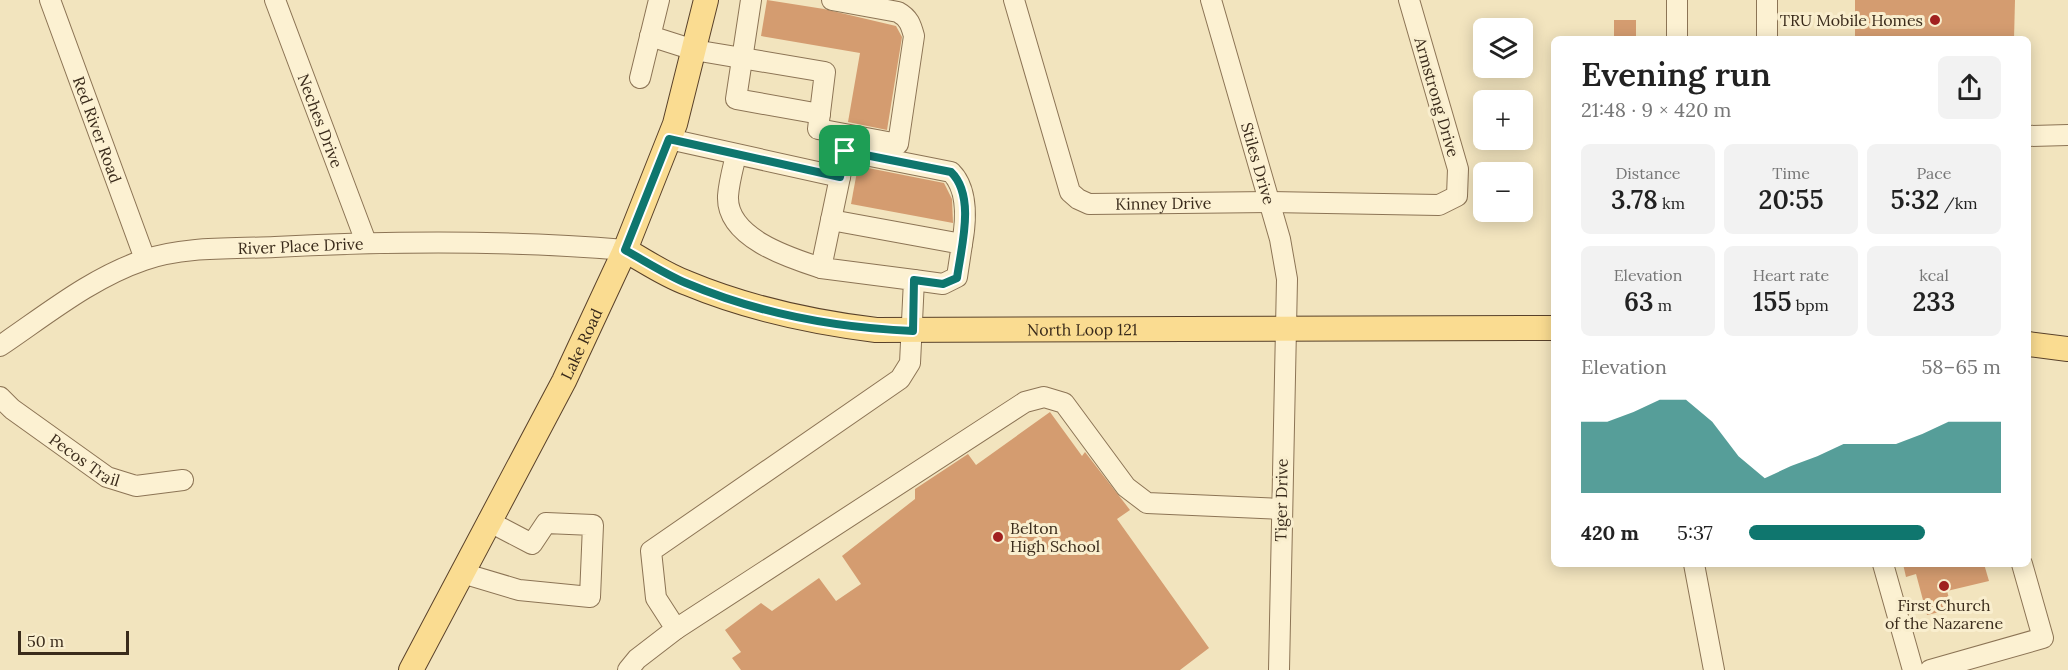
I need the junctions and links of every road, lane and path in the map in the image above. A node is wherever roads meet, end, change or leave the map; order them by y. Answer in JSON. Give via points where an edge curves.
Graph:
{"nodes":[{"id":1,"x":50,"y":0,"type":"edge"},
{"id":2,"x":275,"y":0,"type":"edge"},
{"id":3,"x":659,"y":0,"type":"edge"},
{"id":4,"x":706,"y":0,"type":"edge"},
{"id":5,"x":751,"y":0,"type":"edge"},
{"id":6,"x":832,"y":0,"type":"edge"},
{"id":7,"x":1014,"y":0,"type":"edge"},
{"id":8,"x":1211,"y":0,"type":"edge"},
{"id":9,"x":1409,"y":0,"type":"edge"},
{"id":10,"x":1677,"y":0,"type":"edge"},
{"id":11,"x":1767,"y":0,"type":"edge"},
{"id":12,"x":650,"y":36,"type":"junction"},
{"id":13,"x":1677,"y":36,"type":"edge"},
{"id":14,"x":1767,"y":36,"type":"edge"},
{"id":15,"x":694,"y":50,"type":"junction"},
{"id":16,"x":742,"y":58,"type":"junction"},
{"id":17,"x":640,"y":78,"type":"dead end"},
{"id":18,"x":820,"y":114,"type":"junction"},
{"id":19,"x":2068,"y":135,"type":"edge"},
{"id":20,"x":2031,"y":136,"type":"edge"},
{"id":21,"x":669,"y":139,"type":"junction"},
{"id":22,"x":736,"y":154,"type":"junction"},
{"id":23,"x":840,"y":177,"type":"junction"},
{"id":24,"x":1457,"y":196,"type":"joint"},
{"id":25,"x":1270,"y":202,"type":"junction"},
{"id":26,"x":831,"y":220,"type":"junction"},
{"id":27,"x":366,"y":242,"type":"junction"},
{"id":28,"x":962,"y":244,"type":"junction"},
{"id":29,"x":625,"y":250,"type":"junction"},
{"id":30,"x":145,"y":260,"type":"junction"},
{"id":31,"x":821,"y":268,"type":"junction"},
{"id":32,"x":914,"y":280,"type":"junction"},
{"id":33,"x":1551,"y":328,"type":"edge"},
{"id":34,"x":1288,"y":330,"type":"junction"},
{"id":35,"x":913,"y":331,"type":"junction"},
{"id":36,"x":2031,"y":344,"type":"edge"},
{"id":37,"x":0,"y":346,"type":"edge"},
{"id":38,"x":2068,"y":349,"type":"edge"},
{"id":39,"x":0,"y":397,"type":"edge"},
{"id":40,"x":183,"y":480,"type":"dead end"},
{"id":41,"x":1281,"y":509,"type":"junction"},
{"id":42,"x":488,"y":521,"type":"junction"},
{"id":43,"x":1695,"y":567,"type":"edge"},
{"id":44,"x":1884,"y":567,"type":"edge"},
{"id":45,"x":2023,"y":567,"type":"edge"},
{"id":46,"x":462,"y":573,"type":"junction"},
{"id":47,"x":676,"y":629,"type":"junction"},
{"id":48,"x":411,"y":670,"type":"edge"},
{"id":49,"x":628,"y":670,"type":"edge"},
{"id":50,"x":1279,"y":670,"type":"edge"},
{"id":51,"x":1714,"y":670,"type":"edge"},
{"id":52,"x":1913,"y":670,"type":"edge"},
{"id":53,"x":1930,"y":670,"type":"edge"}],
"edges":[{"from":1,"to":30,"type":"street","name":"Red River Road"},
{"from":2,"to":27,"type":"street","name":"Neches Drive"},
{"from":3,"to":12,"type":"street"},
{"from":4,"to":15,"type":"main road","name":"Lake Road"},
{"from":5,"to":16,"type":"street"},
{"from":6,"to":18,"type":"street","via":[[898,12],[906,17],[914,36],[898,144],[818,129]]},
{"from":7,"to":25,"type":"street","name":"Kinney Drive","via":[[1073,196],[1089,204]]},
{"from":8,"to":25,"type":"street","name":"Stiles Drive"},
{"from":9,"to":24,"type":"street","name":"Armstrong Drive","via":[[1458,170]]},
{"from":10,"to":13,"type":"street"},
{"from":11,"to":14,"type":"street"},
{"from":12,"to":15,"type":"street"},
{"from":12,"to":17,"type":"street"},
{"from":15,"to":16,"type":"street"},
{"from":15,"to":21,"type":"main road","name":"Lake Road"},
{"from":16,"to":18,"type":"street","via":[[825,72]]},
{"from":16,"to":18,"type":"street","via":[[736,99]]},
{"from":19,"to":20,"type":"street"},
{"from":21,"to":22,"type":"street"},
{"from":21,"to":29,"type":"main road","name":"Lake Road"},
{"from":22,"to":23,"type":"street"},
{"from":22,"to":31,"type":"street","via":[[728,198],[740,227],[779,253]]},
{"from":23,"to":26,"type":"street"},
{"from":23,"to":28,"type":"street","via":[[845,151],[951,172],[966,212]]},
{"from":24,"to":25,"type":"street","name":"Kinney Drive","via":[[1439,205]]},
{"from":25,"to":34,"type":"street","name":"Stiles Drive","via":[[1287,279]]},
{"from":26,"to":28,"type":"street"},
{"from":26,"to":31,"type":"street"},
{"from":27,"to":29,"type":"street","name":"River Place Drive"},
{"from":27,"to":30,"type":"street","name":"River Place Drive","via":[[216,249]]},
{"from":28,"to":32,"type":"street","via":[[957,278],[943,284]]},
{"from":29,"to":35,"type":"main road","name":"North Loop 121","via":[[685,283],[768,310],[831,324]]},
{"from":29,"to":42,"type":"main road","name":"Lake Road","via":[[564,381]]},
{"from":30,"to":37,"type":"street","name":"River Place Drive","via":[[80,292]]},
{"from":31,"to":32,"type":"street"},
{"from":32,"to":35,"type":"street"},
{"from":33,"to":34,"type":"main road","name":"North Loop 121"},
{"from":34,"to":35,"type":"main road","name":"North Loop 121"},
{"from":34,"to":41,"type":"street","name":"Tiger Drive"},
{"from":35,"to":47,"type":"street","via":[[910,363],[900,379],[651,551],[656,598]]},
{"from":36,"to":38,"type":"main road"},
{"from":39,"to":40,"type":"street","name":"Pecos Trail","via":[[107,477],[136,486]]},
{"from":41,"to":47,"type":"street","via":[[1147,503],[1126,487],[1064,403],[1044,397],[1025,402]]},
{"from":41,"to":50,"type":"street","name":"Tiger Drive"},
{"from":42,"to":46,"type":"main road","name":"Lake Road"},
{"from":42,"to":46,"type":"street","via":[[532,544],[546,523],[592,525],[590,597],[519,590]]},
{"from":43,"to":51,"type":"street"},
{"from":44,"to":52,"type":"street"},
{"from":45,"to":53,"type":"street","via":[[2043,638]]},
{"from":46,"to":48,"type":"main road","name":"Lake Road"},
{"from":47,"to":49,"type":"street"}]}
